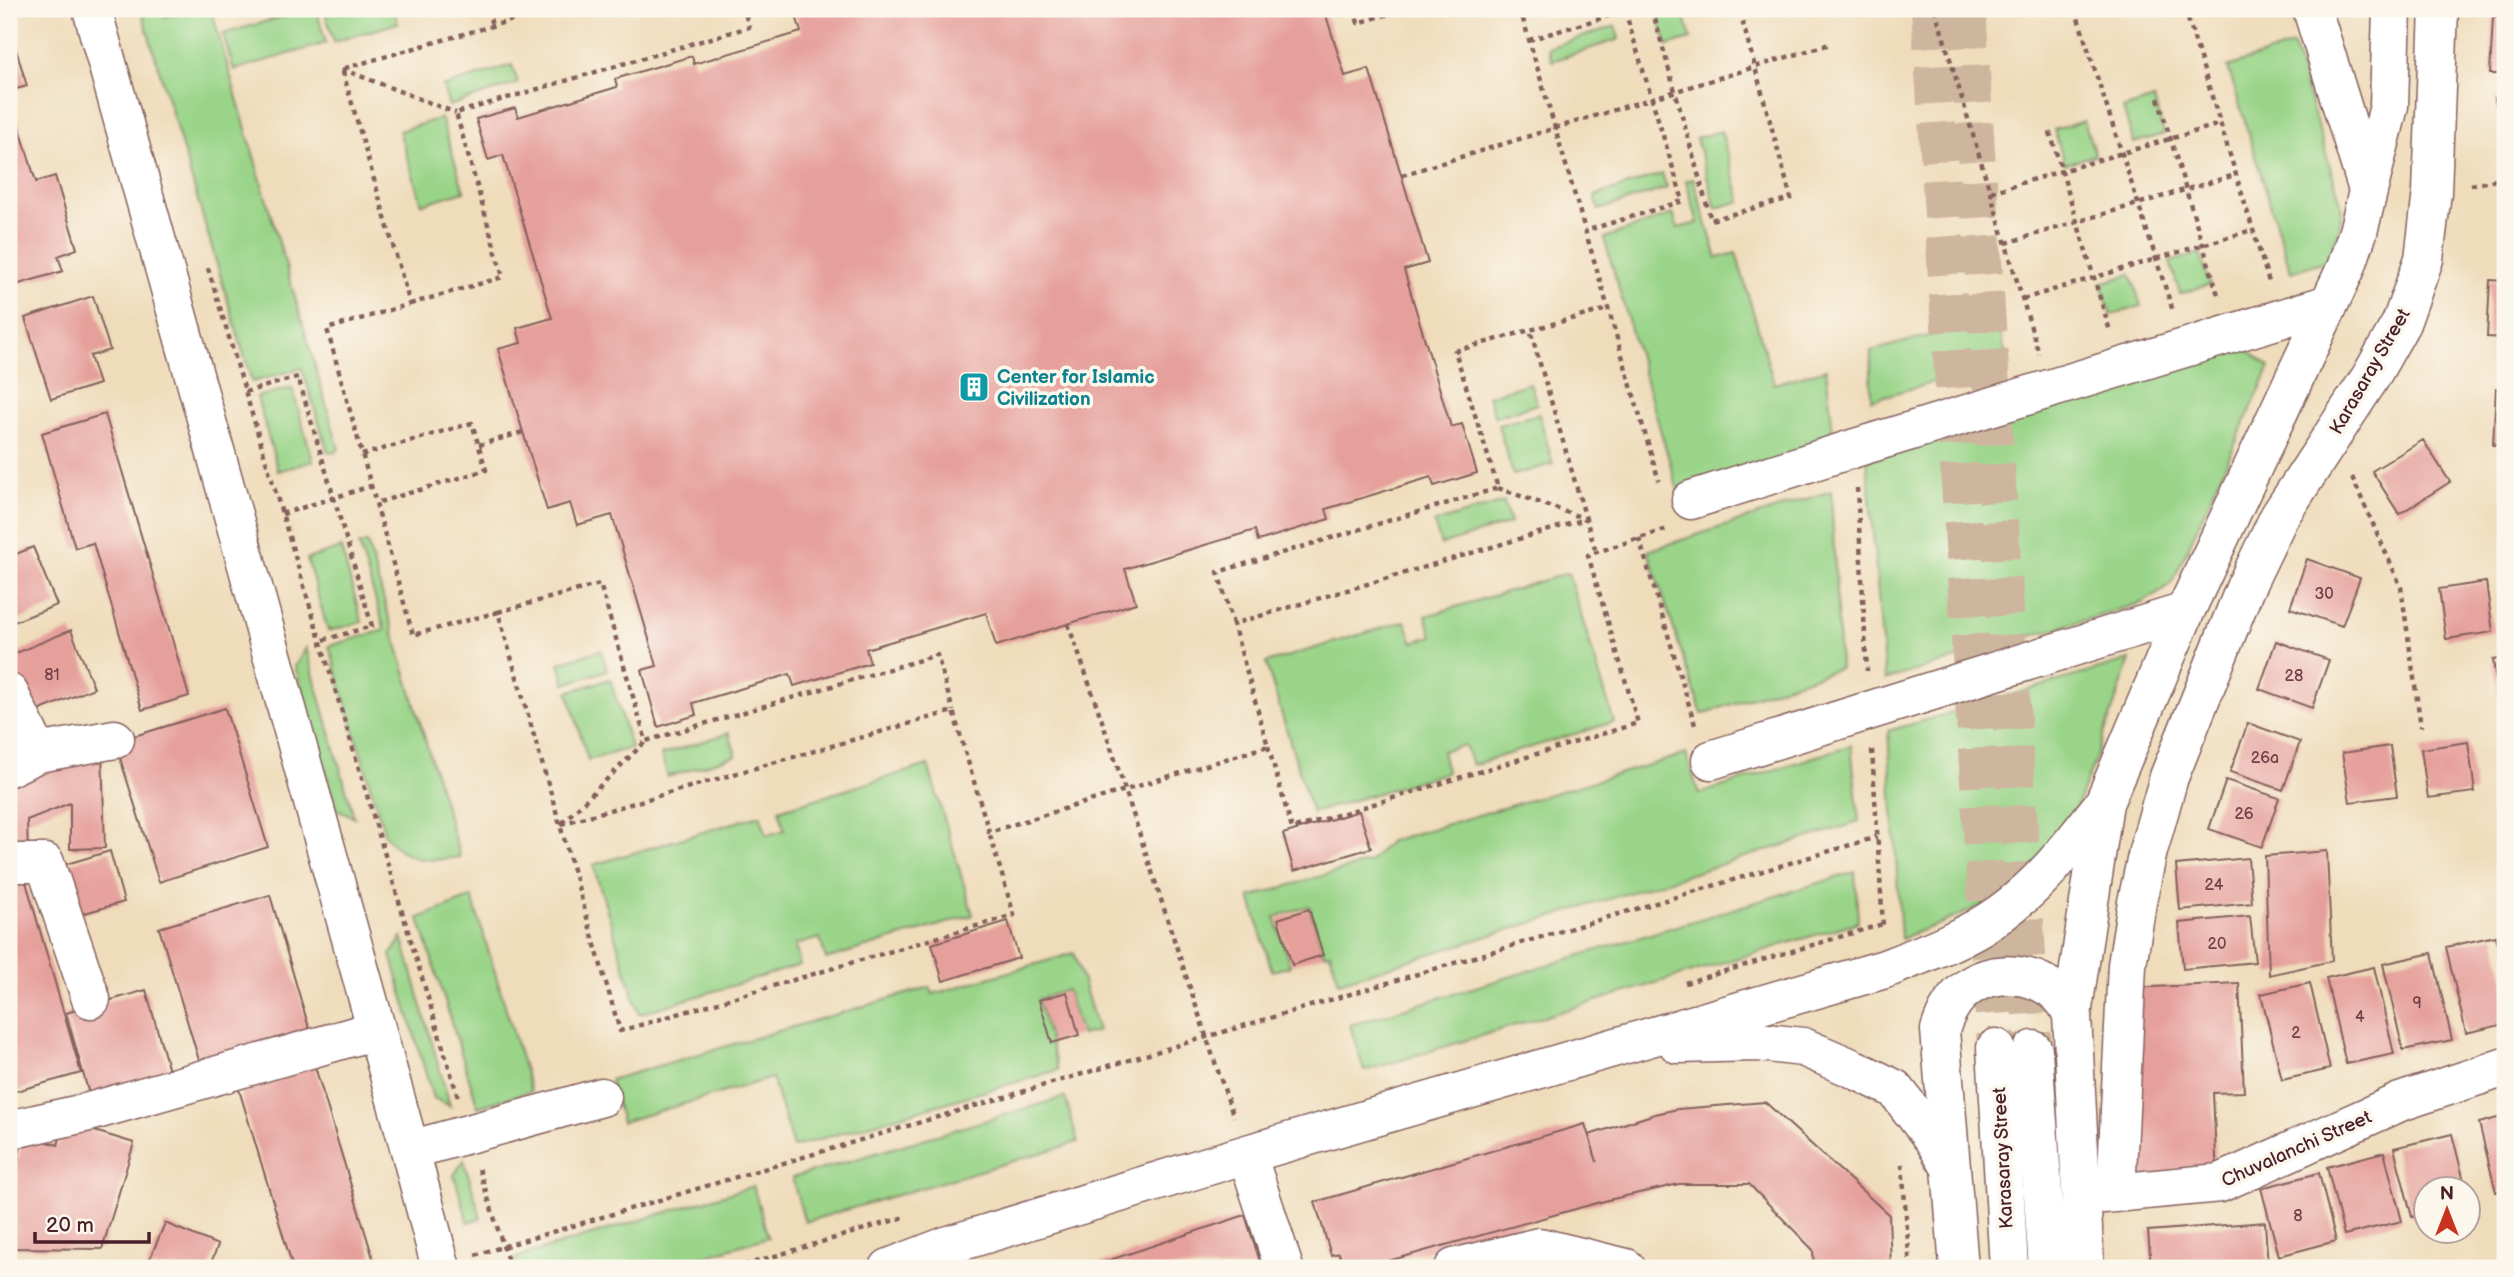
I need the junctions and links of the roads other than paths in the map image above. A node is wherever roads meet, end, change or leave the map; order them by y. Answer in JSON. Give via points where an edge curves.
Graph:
{"nodes":[{"id":1,"x":92,"y":9,"type":"edge"},
{"id":2,"x":2312,"y":9,"type":"edge"},
{"id":3,"x":2392,"y":9,"type":"edge"},
{"id":4,"x":2439,"y":9,"type":"edge"},
{"id":5,"x":2368,"y":190,"type":"junction"},
{"id":6,"x":2329,"y":304,"type":"junction"},
{"id":7,"x":1675,"y":506,"type":"road end"},
{"id":8,"x":2185,"y":612,"type":"junction"},
{"id":9,"x":9,"y":693,"type":"edge"},
{"id":10,"x":115,"y":739,"type":"dead end"},
{"id":11,"x":1704,"y":744,"type":"road end"},
{"id":12,"x":23,"y":760,"type":"edge"},
{"id":13,"x":2104,"y":803,"type":"junction"},
{"id":14,"x":9,"y":863,"type":"edge"},
{"id":15,"x":91,"y":999,"type":"dead end"},
{"id":16,"x":2072,"y":1015,"type":"junction"},
{"id":17,"x":376,"y":1030,"type":"junction"},
{"id":18,"x":1627,"y":1045,"type":"junction"},
{"id":19,"x":2505,"y":1067,"type":"edge"},
{"id":20,"x":601,"y":1097,"type":"dead end"},
{"id":21,"x":9,"y":1130,"type":"edge"},
{"id":22,"x":410,"y":1150,"type":"junction"},
{"id":23,"x":1247,"y":1153,"type":"junction"},
{"id":24,"x":1951,"y":1168,"type":"junction"},
{"id":25,"x":2098,"y":1195,"type":"junction"},
{"id":26,"x":950,"y":1257,"type":"edge"},
{"id":27,"x":441,"y":1267,"type":"edge"},
{"id":28,"x":889,"y":1268,"type":"edge"},
{"id":29,"x":1284,"y":1268,"type":"edge"},
{"id":30,"x":1454,"y":1268,"type":"edge"},
{"id":31,"x":1626,"y":1268,"type":"edge"},
{"id":32,"x":1959,"y":1268,"type":"edge"},
{"id":33,"x":2009,"y":1268,"type":"edge"},
{"id":34,"x":2048,"y":1268,"type":"edge"},
{"id":35,"x":2085,"y":1268,"type":"edge"}],
"edges":[{"from":1,"to":17,"type":"street"},
{"from":2,"to":5,"type":"street"},
{"from":3,"to":5,"type":"street","via":[[2389,106]]},
{"from":4,"to":25,"type":"street","name":"Karasaray Street","via":[[2432,192],[2424,259],[2400,323],[2280,517],[2245,588],[2169,777],[2137,902]]},
{"from":5,"to":6,"type":"street","via":[[2346,268]]},
{"from":6,"to":7,"type":"street"},
{"from":6,"to":8,"type":"street"},
{"from":8,"to":11,"type":"street"},
{"from":8,"to":13,"type":"street"},
{"from":9,"to":12,"type":"street"},
{"from":10,"to":12,"type":"street"},
{"from":13,"to":16,"type":"street"},
{"from":13,"to":18,"type":"street","via":[[2033,886],[2003,912],[1945,946],[1885,969]]},
{"from":14,"to":15,"type":"street","via":[[45,863]]},
{"from":16,"to":24,"type":"street","via":[[2053,989],[2016,976],[1976,983],[1960,994],[1940,1030]]},
{"from":16,"to":25,"type":"street"},
{"from":17,"to":21,"type":"street","via":[[89,1112]]},
{"from":17,"to":22,"type":"street"},
{"from":18,"to":23,"type":"street"},
{"from":18,"to":24,"type":"street","via":[[1758,1042],[1803,1047],[1895,1089]]},
{"from":19,"to":25,"type":"street","name":"Chuvalanchi Street","via":[[2400,1102],[2220,1183]]},
{"from":20,"to":22,"type":"street"},
{"from":22,"to":27,"type":"street"},
{"from":23,"to":26,"type":"street"},
{"from":23,"to":29,"type":"street"},
{"from":24,"to":32,"type":"street"},
{"from":25,"to":35,"type":"street"},
{"from":26,"to":28,"type":"street"},
{"from":30,"to":31,"type":"street","via":[[1539,1247]]},
{"from":33,"to":34,"type":"street","name":"Karasaray Street","via":[[2014,1049]]}]}
